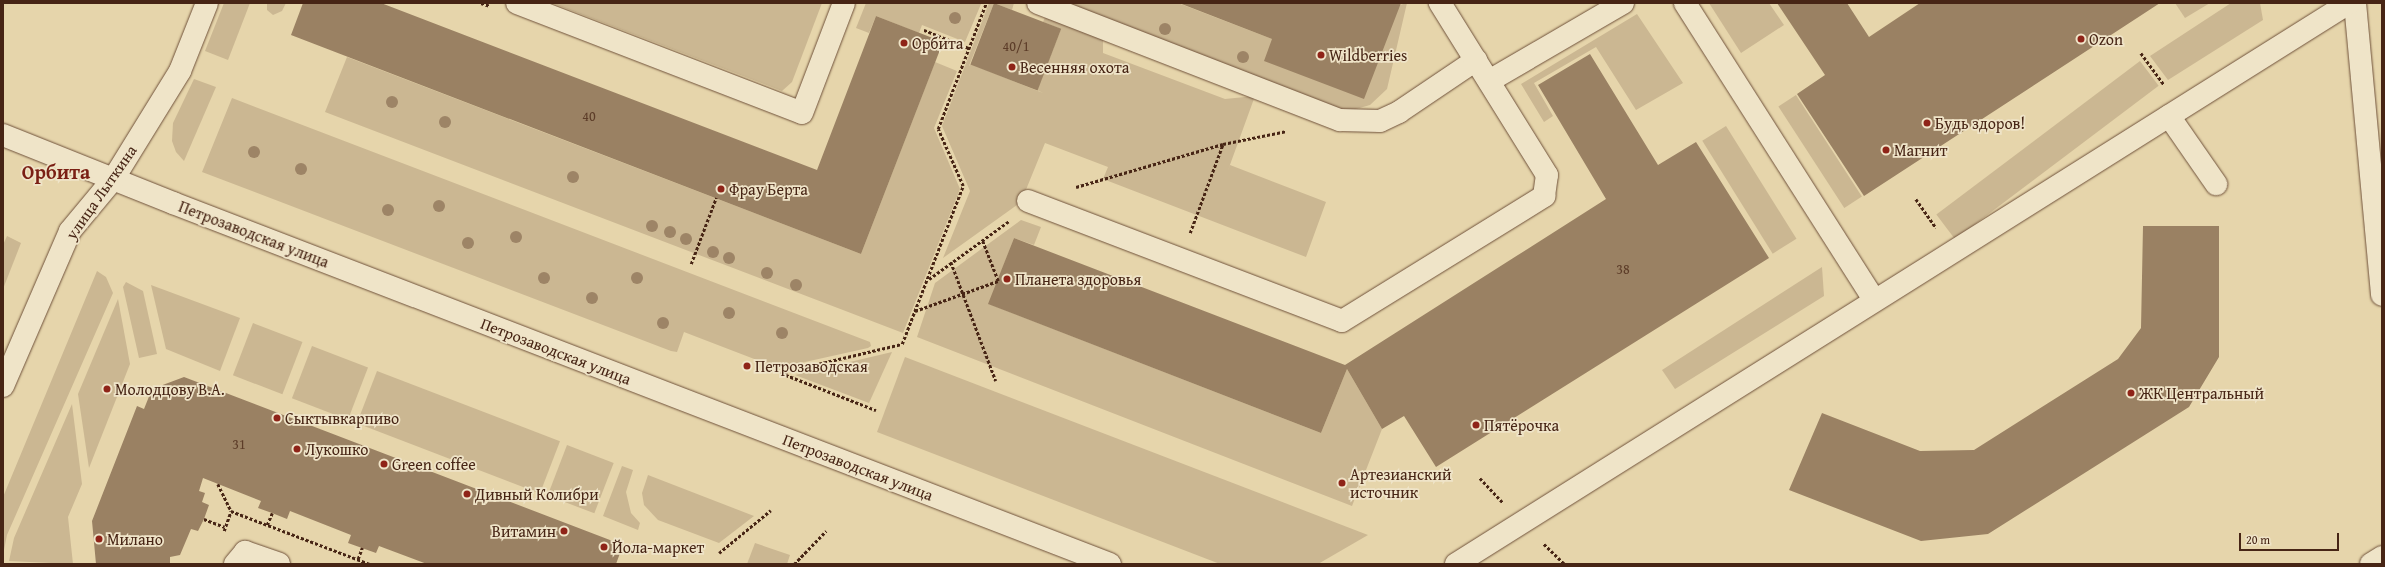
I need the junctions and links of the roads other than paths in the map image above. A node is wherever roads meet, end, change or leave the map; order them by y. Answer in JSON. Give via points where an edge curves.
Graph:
{"nodes":[{"id":1,"x":207,"y":3,"type":"edge"},
{"id":2,"x":517,"y":3,"type":"edge"},
{"id":3,"x":844,"y":3,"type":"edge"},
{"id":4,"x":1038,"y":3,"type":"edge"},
{"id":5,"x":1440,"y":3,"type":"edge"},
{"id":6,"x":1622,"y":3,"type":"edge"},
{"id":7,"x":1685,"y":3,"type":"edge"},
{"id":8,"x":2349,"y":3,"type":"edge"},
{"id":9,"x":2355,"y":3,"type":"edge"},
{"id":10,"x":1476,"y":60,"type":"junction"},
{"id":11,"x":1489,"y":81,"type":"junction"},
{"id":12,"x":2169,"y":116,"type":"junction"},
{"id":13,"x":3,"y":135,"type":"edge"},
{"id":14,"x":2376,"y":155,"type":"edge"},
{"id":15,"x":114,"y":178,"type":"junction"},
{"id":16,"x":2216,"y":184,"type":"dead end"},
{"id":17,"x":1028,"y":201,"type":"road end"},
{"id":18,"x":2382,"y":295,"type":"edge"},
{"id":19,"x":1874,"y":300,"type":"junction"},
{"id":20,"x":3,"y":386,"type":"edge"},
{"id":21,"x":2382,"y":557,"type":"edge"},
{"id":22,"x":236,"y":564,"type":"edge"},
{"id":23,"x":279,"y":564,"type":"edge"},
{"id":24,"x":1110,"y":564,"type":"edge"},
{"id":25,"x":1456,"y":564,"type":"edge"},
{"id":26,"x":2371,"y":564,"type":"edge"}],
"edges":[{"from":1,"to":15,"type":"street","name":"улица Лыткина","via":[[180,71]]},
{"from":2,"to":3,"type":"street","via":[[802,113]]},
{"from":4,"to":10,"type":"street","via":[[1340,120],[1380,121],[1399,112]]},
{"from":5,"to":10,"type":"street"},
{"from":6,"to":11,"type":"street"},
{"from":7,"to":19,"type":"street"},
{"from":8,"to":12,"type":"street"},
{"from":9,"to":14,"type":"street"},
{"from":10,"to":11,"type":"street"},
{"from":11,"to":17,"type":"street","via":[[1547,175],[1544,196],[1342,322]]},
{"from":12,"to":16,"type":"street"},
{"from":12,"to":19,"type":"street"},
{"from":13,"to":15,"type":"street","name":"Петрозаводская улица"},
{"from":14,"to":18,"type":"street"},
{"from":15,"to":20,"type":"street","name":"улица Лыткина","via":[[70,231]]},
{"from":15,"to":24,"type":"street","name":"Петрозаводская улица"},
{"from":19,"to":25,"type":"street"},
{"from":21,"to":26,"type":"street"},
{"from":22,"to":23,"type":"street","via":[[248,552]]}]}
